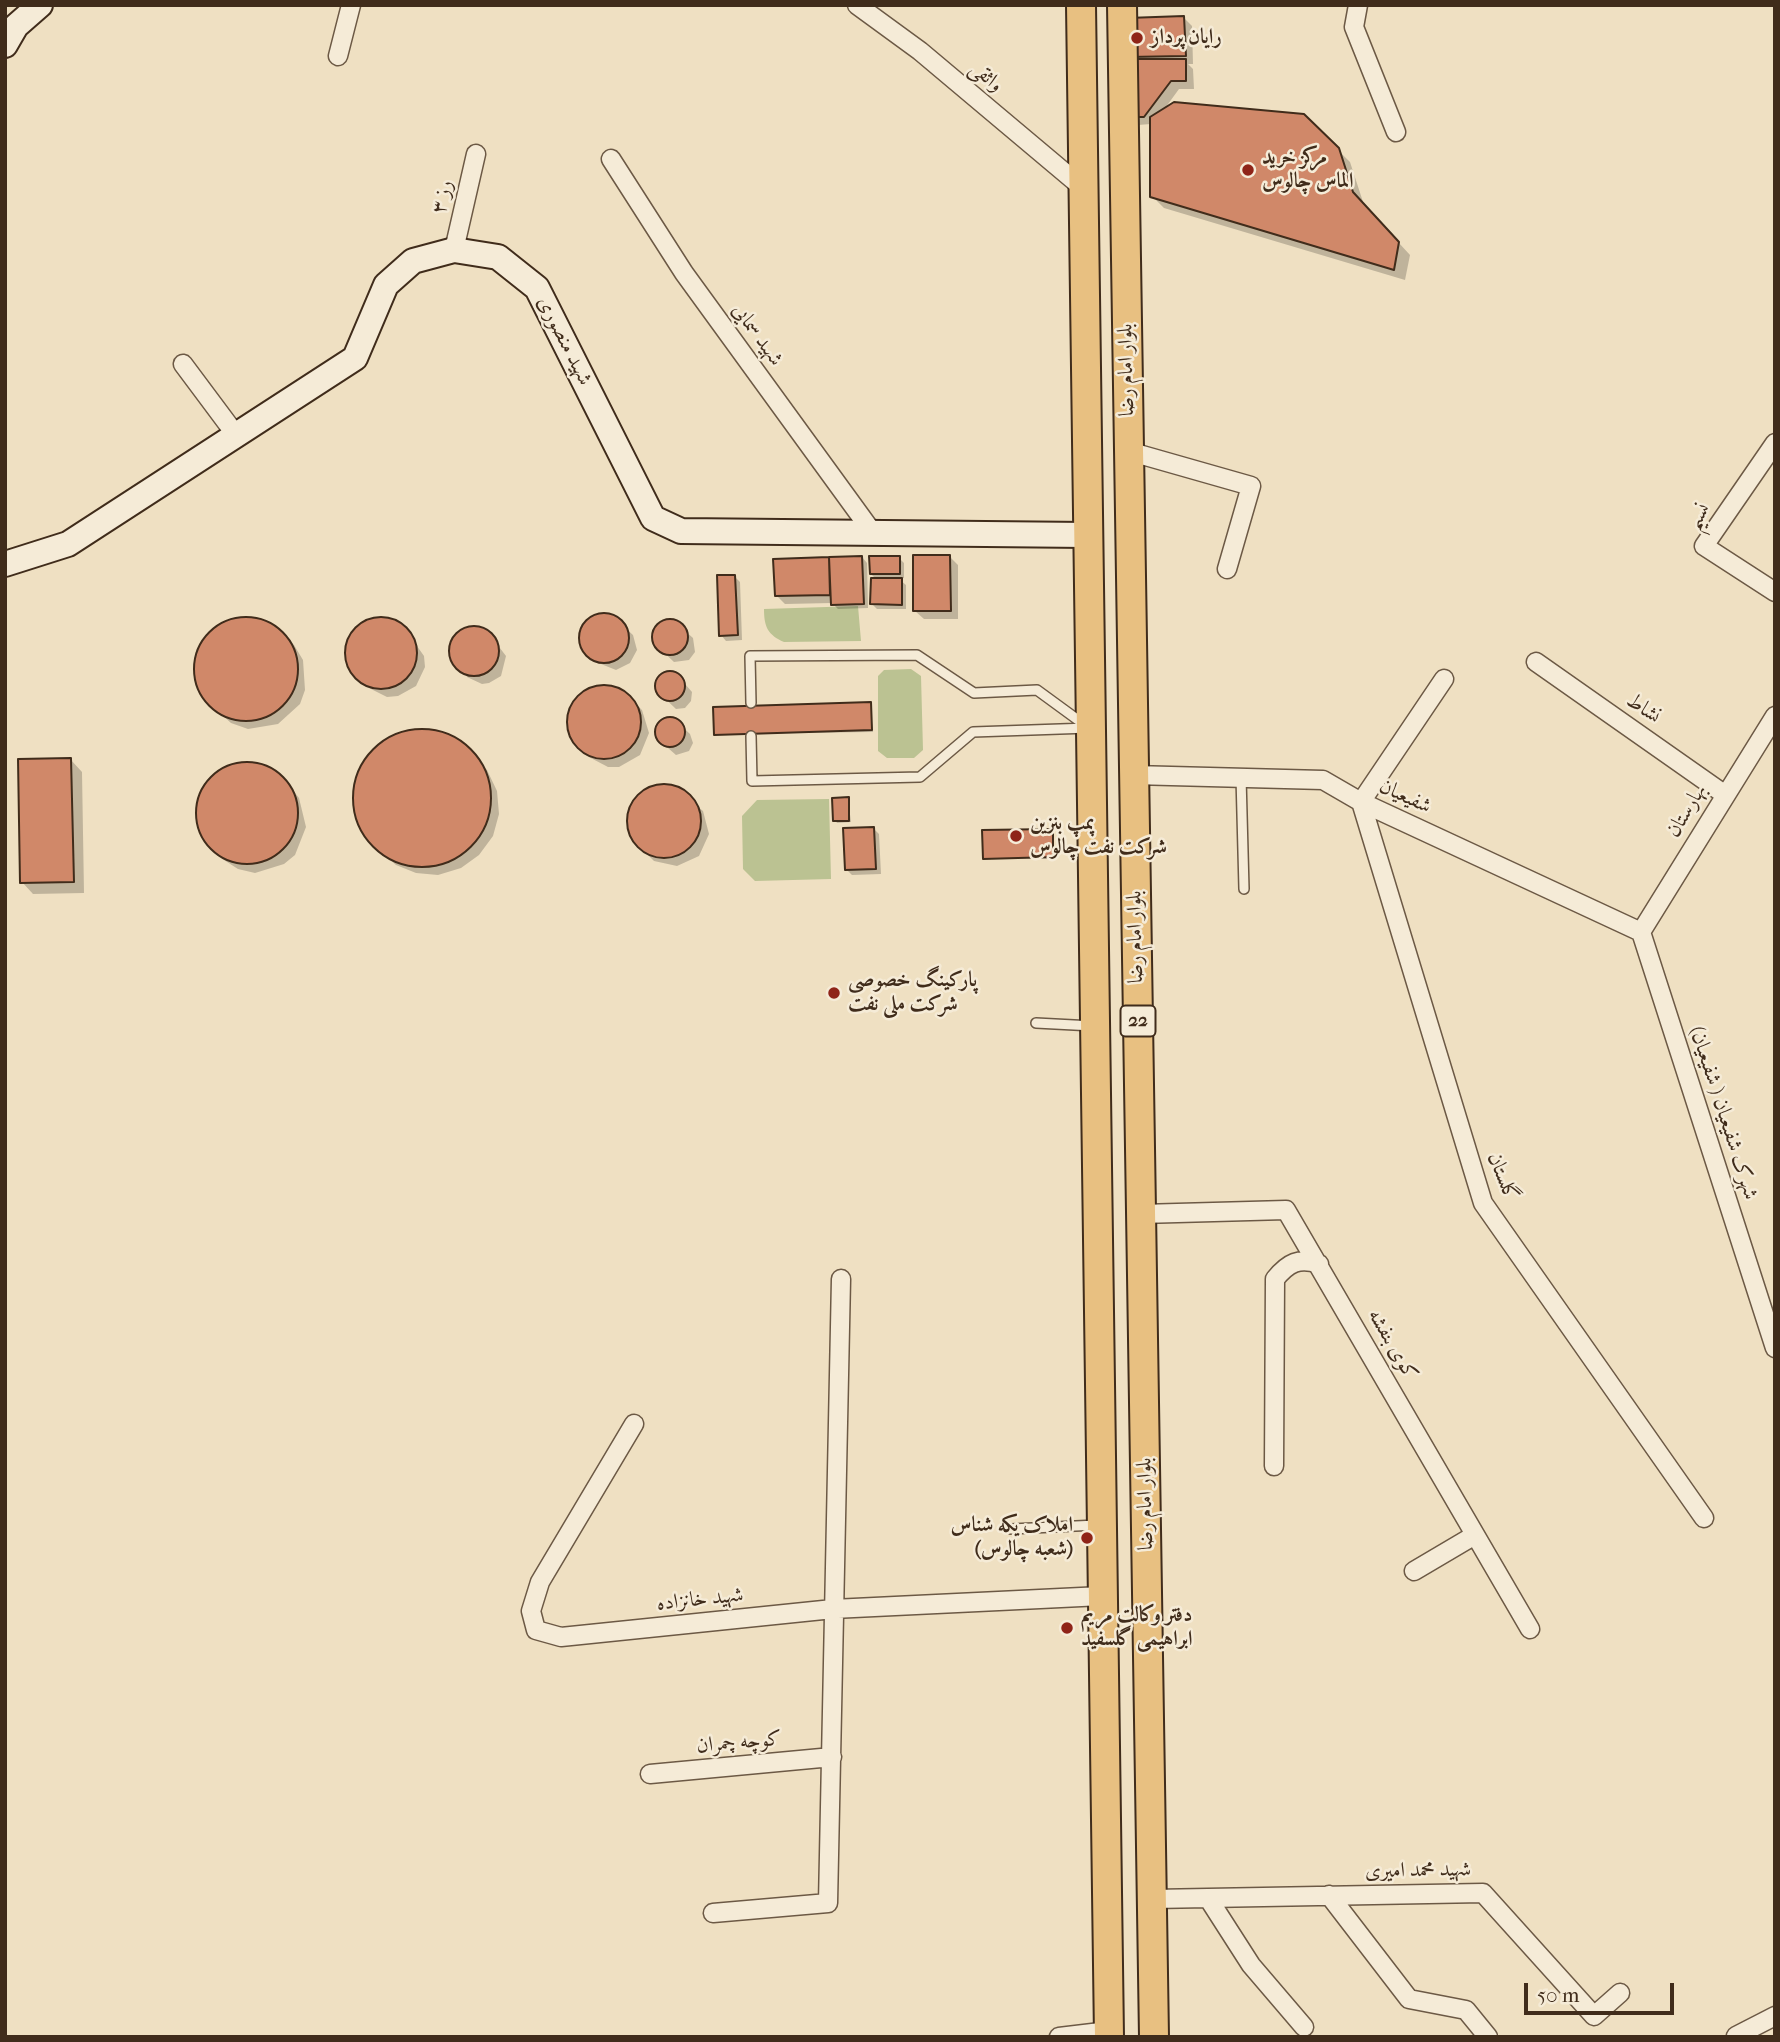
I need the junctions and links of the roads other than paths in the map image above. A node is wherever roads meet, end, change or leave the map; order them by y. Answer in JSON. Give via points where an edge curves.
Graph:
{"nodes":[{"id":1,"x":40,"y":5,"type":"edge"},
{"id":2,"x":351,"y":5,"type":"edge"},
{"id":3,"x":857,"y":5,"type":"edge"},
{"id":4,"x":1081,"y":5,"type":"edge"},
{"id":5,"x":1122,"y":5,"type":"edge"},
{"id":6,"x":1358,"y":5,"type":"edge"},
{"id":7,"x":5,"y":45,"type":"edge"},
{"id":8,"x":338,"y":56,"type":"dead end"},
{"id":9,"x":1396,"y":131,"type":"dead end"},
{"id":10,"x":476,"y":154,"type":"dead end"},
{"id":11,"x":611,"y":159,"type":"dead end"},
{"id":12,"x":1083,"y":188,"type":"junction"},
{"id":13,"x":454,"y":250,"type":"junction"},
{"id":14,"x":183,"y":364,"type":"dead end"},
{"id":15,"x":236,"y":435,"type":"junction"},
{"id":16,"x":1775,"y":443,"type":"edge"},
{"id":17,"x":1128,"y":451,"type":"junction"},
{"id":18,"x":873,"y":533,"type":"junction"},
{"id":19,"x":1087,"y":535,"type":"junction"},
{"id":20,"x":5,"y":564,"type":"edge"},
{"id":21,"x":1227,"y":569,"type":"dead end"},
{"id":22,"x":1775,"y":592,"type":"edge"},
{"id":23,"x":1536,"y":662,"type":"dead end"},
{"id":24,"x":1444,"y":679,"type":"dead end"},
{"id":25,"x":751,"y":702,"type":"dead end"},
{"id":26,"x":1775,"y":716,"type":"edge"},
{"id":27,"x":1131,"y":727,"type":"junction"},
{"id":28,"x":1089,"y":728,"type":"junction"},
{"id":29,"x":751,"y":736,"type":"dead end"},
{"id":30,"x":1133,"y":775,"type":"junction"},
{"id":31,"x":1241,"y":777,"type":"junction"},
{"id":32,"x":1724,"y":794,"type":"junction"},
{"id":33,"x":1361,"y":802,"type":"junction"},
{"id":34,"x":1244,"y":889,"type":"dead end"},
{"id":35,"x":1641,"y":932,"type":"junction"},
{"id":36,"x":1036,"y":1023,"type":"dead end"},
{"id":37,"x":1138,"y":1025,"type":"junction"},
{"id":38,"x":1095,"y":1026,"type":"junction"},
{"id":39,"x":1141,"y":1214,"type":"junction"},
{"id":40,"x":1319,"y":1265,"type":"junction"},
{"id":41,"x":841,"y":1279,"type":"dead end"},
{"id":42,"x":1770,"y":1317,"type":"edge"},
{"id":43,"x":1775,"y":1348,"type":"edge"},
{"id":44,"x":634,"y":1424,"type":"dead end"},
{"id":45,"x":1274,"y":1466,"type":"dead end"},
{"id":46,"x":1704,"y":1518,"type":"dead end"},
{"id":47,"x":1102,"y":1524,"type":"junction"},
{"id":48,"x":1011,"y":1529,"type":"dead end"},
{"id":49,"x":1475,"y":1535,"type":"junction"},
{"id":50,"x":1414,"y":1571,"type":"dead end"},
{"id":51,"x":1102,"y":1596,"type":"junction"},
{"id":52,"x":834,"y":1609,"type":"junction"},
{"id":53,"x":1530,"y":1629,"type":"dead end"},
{"id":54,"x":832,"y":1757,"type":"junction"},
{"id":55,"x":650,"y":1774,"type":"dead end"},
{"id":56,"x":1329,"y":1895,"type":"junction"},
{"id":57,"x":1208,"y":1898,"type":"junction"},
{"id":58,"x":1153,"y":1899,"type":"junction"},
{"id":59,"x":713,"y":1913,"type":"dead end"},
{"id":60,"x":1620,"y":1993,"type":"dead end"},
{"id":61,"x":1775,"y":2016,"type":"edge"},
{"id":62,"x":1304,"y":2027,"type":"dead end"},
{"id":63,"x":1109,"y":2034,"type":"edge"},
{"id":64,"x":1736,"y":2036,"type":"edge"},
{"id":65,"x":1059,"y":2037,"type":"edge"},
{"id":66,"x":1154,"y":2037,"type":"edge"},
{"id":67,"x":1489,"y":2037,"type":"edge"}],
"edges":[{"from":1,"to":7,"type":"street","via":[[16,26]]},
{"from":2,"to":8,"type":"street"},
{"from":3,"to":12,"type":"street","name":"واثقی","via":[[920,51]]},
{"from":4,"to":12,"type":"main road","name":"بلوار امام رضا"},
{"from":5,"to":17,"type":"main road","name":"بلوار امام رضا","number":"22"},
{"from":6,"to":9,"type":"street","via":[[1354,27]]},
{"from":10,"to":13,"type":"street","name":"رز ۳"},
{"from":11,"to":18,"type":"street","name":"شهید سمایی","via":[[684,272]]},
{"from":12,"to":19,"type":"main road","name":"بلوار امام رضا"},
{"from":13,"to":15,"type":"street","name":"شهید منصوری","via":[[413,261],[386,285],[355,358]]},
{"from":13,"to":18,"type":"street","name":"شهید منصوری","via":[[498,257],[537,288],[653,518],[681,531]]},
{"from":14,"to":15,"type":"street"},
{"from":15,"to":20,"type":"street","name":"شهید منصوری","via":[[68,544]]},
{"from":16,"to":22,"type":"street","name":"نسیم","via":[[1704,546]]},
{"from":17,"to":21,"type":"street","via":[[1251,486]]},
{"from":17,"to":27,"type":"main road","name":"بلوار امام رضا","number":"22"},
{"from":18,"to":19,"type":"street","name":"شهید منصوری"},
{"from":19,"to":28,"type":"main road","name":"بلوار امام رضا"},
{"from":23,"to":32,"type":"street","name":"نشاط"},
{"from":24,"to":33,"type":"street"},
{"from":25,"to":28,"type":"lane","via":[[750,656],[917,655],[974,692],[1037,690]]},
{"from":26,"to":32,"type":"street","name":"بهارستان"},
{"from":27,"to":28,"type":"main road"},
{"from":27,"to":30,"type":"main road","name":"بلوار امام رضا","number":"22"},
{"from":28,"to":29,"type":"lane","via":[[973,732],[920,777],[752,781]]},
{"from":28,"to":38,"type":"main road","name":"بلوار امام رضا"},
{"from":30,"to":31,"type":"street","name":"شفیعیان"},
{"from":30,"to":37,"type":"main road","name":"بلوار امام رضا","number":"22"},
{"from":31,"to":33,"type":"street","name":"شفیعیان","via":[[1323,780]]},
{"from":31,"to":34,"type":"lane"},
{"from":32,"to":35,"type":"street","name":"بهارستان"},
{"from":33,"to":35,"type":"street","name":"شفیعیان"},
{"from":33,"to":46,"type":"street","name":"گلستان","via":[[1483,1203]]},
{"from":35,"to":42,"type":"street","name":"شهرک شفیعیان ( شفیعیان)"},
{"from":36,"to":38,"type":"lane"},
{"from":37,"to":38,"type":"main road"},
{"from":37,"to":39,"type":"main road","name":"بلوار امام رضا","number":"22"},
{"from":38,"to":47,"type":"main road","name":"بلوار امام رضا"},
{"from":39,"to":40,"type":"street","name":"کوی بنفشه","via":[[1286,1210]]},
{"from":39,"to":58,"type":"main road","name":"بلوار امام رضا","number":"22"},
{"from":40,"to":45,"type":"street","via":[[1305,1259],[1286,1265],[1275,1279]]},
{"from":40,"to":49,"type":"street","name":"کوی بنفشه"},
{"from":41,"to":52,"type":"street"},
{"from":42,"to":43,"type":"street","name":"شهرک شفیعیان ( شفیعیان)"},
{"from":44,"to":52,"type":"street","name":"شهید خانزاده","via":[[540,1582],[531,1611],[536,1630],[561,1637]]},
{"from":47,"to":48,"type":"lane"},
{"from":47,"to":51,"type":"main road","name":"بلوار امام رضا"},
{"from":49,"to":50,"type":"street"},
{"from":49,"to":53,"type":"street","name":"کوی بنفشه"},
{"from":51,"to":52,"type":"street","name":"شهید خانزاده"},
{"from":51,"to":63,"type":"main road","name":"بلوار امام رضا"},
{"from":52,"to":54,"type":"street"},
{"from":54,"to":55,"type":"street","name":"کوچه چمران"},
{"from":54,"to":59,"type":"street","via":[[828,1903]]},
{"from":56,"to":57,"type":"street","name":"شهید محمد امیری"},
{"from":56,"to":60,"type":"street","name":"شهید محمد امیری","via":[[1483,1893],[1594,2016]]},
{"from":56,"to":67,"type":"street","via":[[1409,1999],[1466,2010]]},
{"from":57,"to":58,"type":"street","name":"شهید محمد امیری"},
{"from":57,"to":62,"type":"street","via":[[1251,1965]]},
{"from":58,"to":66,"type":"main road","name":"بلوار امام رضا","number":"22"},
{"from":61,"to":64,"type":"street"},
{"from":63,"to":65,"type":"street"}]}
